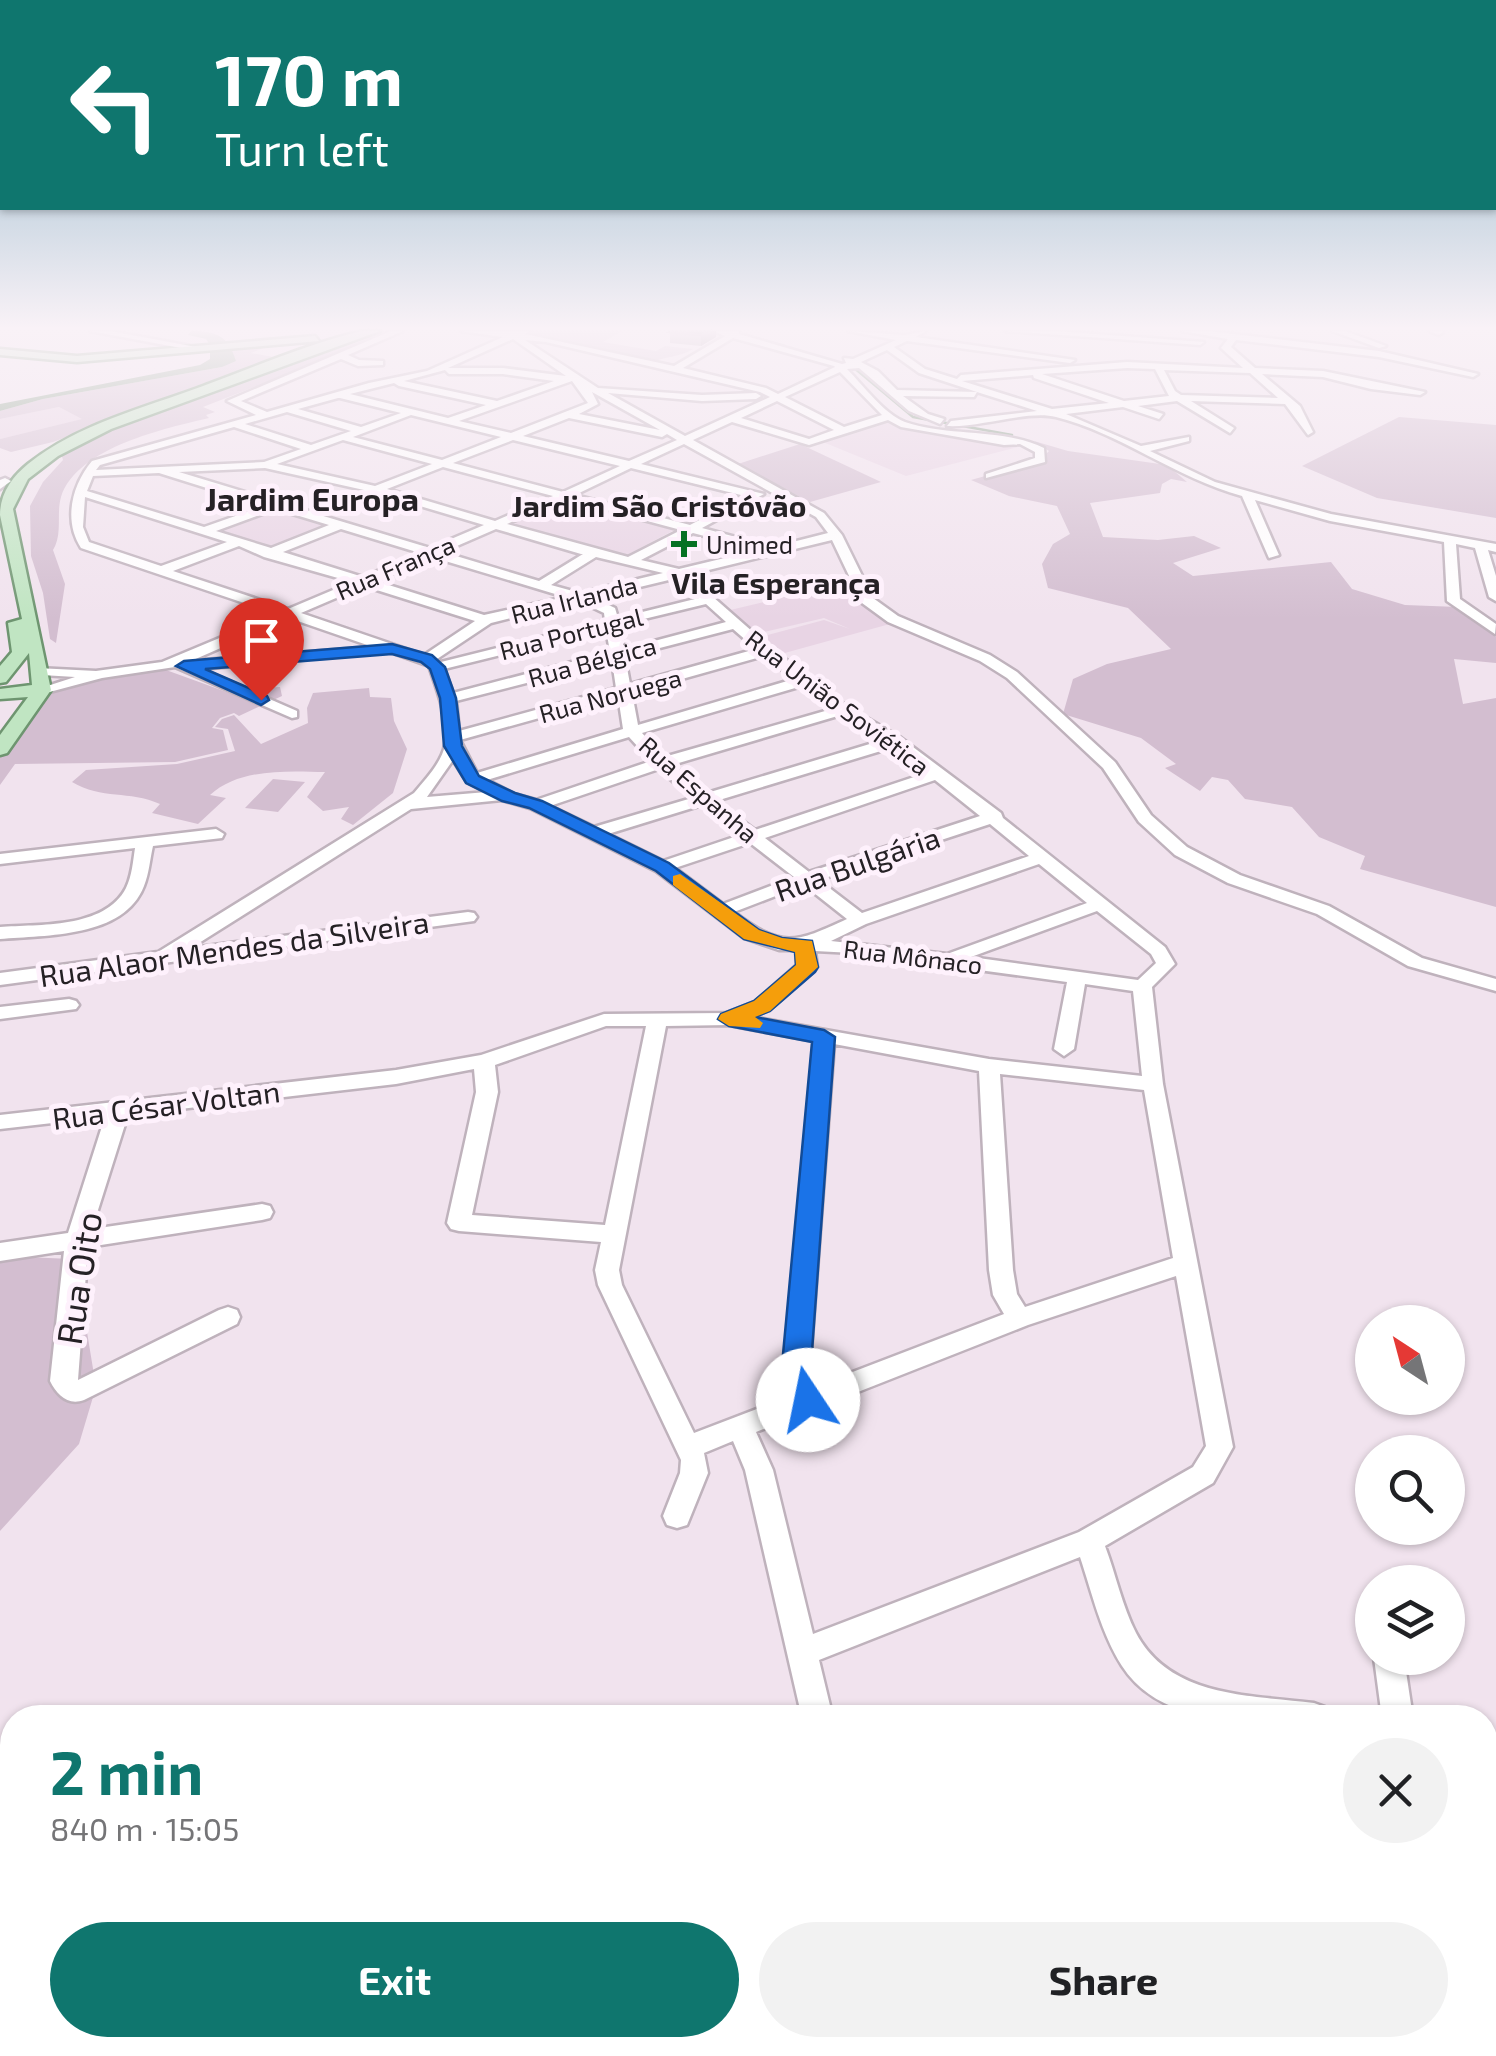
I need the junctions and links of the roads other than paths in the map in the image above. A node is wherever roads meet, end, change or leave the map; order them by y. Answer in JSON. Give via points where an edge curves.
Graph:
{"nodes":[{"id":1,"x":102,"y":427,"type":"edge"},
{"id":2,"x":106,"y":427,"type":"edge"},
{"id":3,"x":226,"y":427,"type":"edge"},
{"id":4,"x":245,"y":427,"type":"edge"},
{"id":5,"x":337,"y":427,"type":"edge"},
{"id":6,"x":374,"y":427,"type":"edge"},
{"id":7,"x":410,"y":427,"type":"edge"},
{"id":8,"x":472,"y":427,"type":"edge"},
{"id":9,"x":539,"y":427,"type":"edge"},
{"id":10,"x":626,"y":427,"type":"edge"},
{"id":11,"x":658,"y":427,"type":"edge"},
{"id":12,"x":706,"y":427,"type":"edge"},
{"id":13,"x":760,"y":427,"type":"edge"},
{"id":14,"x":836,"y":427,"type":"edge"},
{"id":15,"x":860,"y":427,"type":"edge"},
{"id":16,"x":919,"y":427,"type":"edge"},
{"id":17,"x":969,"y":427,"type":"edge"},
{"id":18,"x":1086,"y":427,"type":"edge"},
{"id":19,"x":1225,"y":427,"type":"edge"},
{"id":20,"x":1306,"y":427,"type":"edge"},
{"id":21,"x":1230,"y":430,"type":"dead end"},
{"id":22,"x":846,"y":432,"type":"junction"},
{"id":23,"x":1308,"y":432,"type":"dead end"},
{"id":24,"x":356,"y":434,"type":"junction"},
{"id":25,"x":515,"y":436,"type":"junction"},
{"id":26,"x":677,"y":438,"type":"junction"},
{"id":27,"x":1186,"y":439,"type":"dead end"},
{"id":28,"x":1022,"y":441,"type":"junction"},
{"id":29,"x":169,"y":443,"type":"junction"},
{"id":30,"x":310,"y":448,"type":"junction"},
{"id":31,"x":1140,"y":450,"type":"junction"},
{"id":32,"x":445,"y":462,"type":"junction"},
{"id":33,"x":264,"y":465,"type":"junction"},
{"id":34,"x":250,"y":466,"type":"junction"},
{"id":35,"x":626,"y":466,"type":"junction"},
{"id":36,"x":92,"y":468,"type":"junction"},
{"id":37,"x":156,"y":469,"type":"junction"},
{"id":38,"x":990,"y":476,"type":"dead end"},
{"id":39,"x":2,"y":484,"type":"edge"},
{"id":40,"x":774,"y":488,"type":"junction"},
{"id":41,"x":374,"y":489,"type":"junction"},
{"id":42,"x":83,"y":493,"type":"junction"},
{"id":43,"x":567,"y":494,"type":"junction"},
{"id":44,"x":756,"y":494,"type":"junction"},
{"id":45,"x":1247,"y":495,"type":"junction"},
{"id":46,"x":0,"y":497,"type":"edge"},
{"id":47,"x":276,"y":505,"type":"junction"},
{"id":48,"x":310,"y":515,"type":"junction"},
{"id":49,"x":495,"y":524,"type":"junction"},
{"id":50,"x":340,"y":526,"type":"junction"},
{"id":51,"x":694,"y":528,"type":"junction"},
{"id":52,"x":204,"y":531,"type":"junction"},
{"id":53,"x":836,"y":535,"type":"junction"},
{"id":54,"x":1450,"y":540,"type":"junction"},
{"id":55,"x":234,"y":544,"type":"junction"},
{"id":56,"x":1480,"y":545,"type":"junction"},
{"id":57,"x":1496,"y":548,"type":"edge"},
{"id":58,"x":0,"y":550,"type":"edge"},
{"id":59,"x":434,"y":551,"type":"junction"},
{"id":60,"x":774,"y":551,"type":"junction"},
{"id":61,"x":268,"y":554,"type":"junction"},
{"id":62,"x":594,"y":554,"type":"junction"},
{"id":63,"x":1272,"y":555,"type":"dead end"},
{"id":64,"x":628,"y":562,"type":"junction"},
{"id":65,"x":160,"y":571,"type":"junction"},
{"id":66,"x":679,"y":573,"type":"junction"},
{"id":67,"x":360,"y":582,"type":"junction"},
{"id":68,"x":542,"y":585,"type":"junction"},
{"id":69,"x":584,"y":596,"type":"junction"},
{"id":70,"x":1496,"y":597,"type":"edge"},
{"id":71,"x":705,"y":600,"type":"junction"},
{"id":72,"x":287,"y":614,"type":"junction"},
{"id":73,"x":486,"y":620,"type":"junction"},
{"id":74,"x":611,"y":622,"type":"junction"},
{"id":75,"x":736,"y":624,"type":"junction"},
{"id":76,"x":1495,"y":630,"type":"edge"},
{"id":77,"x":392,"y":649,"type":"junction"},
{"id":78,"x":766,"y":651,"type":"junction"},
{"id":79,"x":616,"y":655,"type":"junction"},
{"id":80,"x":432,"y":663,"type":"junction"},
{"id":81,"x":164,"y":666,"type":"junction"},
{"id":82,"x":184,"y":666,"type":"junction"},
{"id":83,"x":806,"y":680,"type":"junction"},
{"id":84,"x":42,"y":681,"type":"junction"},
{"id":85,"x":1,"y":683,"type":"edge"},
{"id":86,"x":625,"y":692,"type":"junction"},
{"id":87,"x":448,"y":698,"type":"junction"},
{"id":88,"x":843,"y":710,"type":"junction"},
{"id":89,"x":292,"y":714,"type":"dead end"},
{"id":90,"x":631,"y":730,"type":"junction"},
{"id":91,"x":896,"y":741,"type":"junction"},
{"id":92,"x":454,"y":742,"type":"junction"},
{"id":93,"x":0,"y":749,"type":"edge"},
{"id":94,"x":661,"y":763,"type":"junction"},
{"id":95,"x":936,"y":775,"type":"junction"},
{"id":96,"x":472,"y":779,"type":"junction"},
{"id":97,"x":508,"y":797,"type":"junction"},
{"id":98,"x":704,"y":798,"type":"junction"},
{"id":99,"x":408,"y":804,"type":"junction"},
{"id":100,"x":536,"y":804,"type":"junction"},
{"id":101,"x":994,"y":818,"type":"junction"},
{"id":102,"x":593,"y":833,"type":"junction"},
{"id":103,"x":216,"y":834,"type":"dead end"},
{"id":104,"x":753,"y":836,"type":"junction"},
{"id":105,"x":145,"y":843,"type":"junction"},
{"id":106,"x":1042,"y":857,"type":"junction"},
{"id":107,"x":0,"y":859,"type":"edge"},
{"id":108,"x":662,"y":867,"type":"junction"},
{"id":109,"x":807,"y":878,"type":"junction"},
{"id":110,"x":1100,"y":904,"type":"junction"},
{"id":111,"x":721,"y":911,"type":"junction"},
{"id":112,"x":468,"y":916,"type":"dead end"},
{"id":113,"x":860,"y":920,"type":"junction"},
{"id":114,"x":0,"y":933,"type":"edge"},
{"id":115,"x":805,"y":946,"type":"junction"},
{"id":116,"x":158,"y":960,"type":"junction"},
{"id":117,"x":947,"y":960,"type":"junction"},
{"id":118,"x":1078,"y":978,"type":"junction"},
{"id":119,"x":0,"y":979,"type":"edge"},
{"id":120,"x":1496,"y":985,"type":"edge"},
{"id":121,"x":1142,"y":986,"type":"junction"},
{"id":122,"x":69,"y":1005,"type":"dead end"},
{"id":123,"x":0,"y":1014,"type":"edge"},
{"id":124,"x":729,"y":1019,"type":"junction"},
{"id":125,"x":657,"y":1022,"type":"junction"},
{"id":126,"x":824,"y":1037,"type":"junction"},
{"id":127,"x":1064,"y":1049,"type":"dead end"},
{"id":128,"x":484,"y":1061,"type":"junction"},
{"id":129,"x":988,"y":1066,"type":"junction"},
{"id":130,"x":1154,"y":1084,"type":"junction"},
{"id":131,"x":118,"y":1112,"type":"junction"},
{"id":132,"x":0,"y":1122,"type":"edge"},
{"id":133,"x":262,"y":1212,"type":"dead end"},
{"id":134,"x":614,"y":1234,"type":"junction"},
{"id":135,"x":76,"y":1242,"type":"junction"},
{"id":136,"x":0,"y":1252,"type":"edge"},
{"id":137,"x":1187,"y":1263,"type":"junction"},
{"id":138,"x":228,"y":1317,"type":"dead end"},
{"id":139,"x":1019,"y":1318,"type":"junction"},
{"id":140,"x":808,"y":1400,"type":"junction"},
{"id":141,"x":741,"y":1429,"type":"junction"},
{"id":142,"x":689,"y":1448,"type":"junction"},
{"id":143,"x":677,"y":1516,"type":"dead end"},
{"id":144,"x":1088,"y":1541,"type":"junction"},
{"id":145,"x":801,"y":1653,"type":"junction"},
{"id":146,"x":1392,"y":1675,"type":"edge"},
{"id":147,"x":815,"y":1705,"type":"edge"},
{"id":148,"x":1234,"y":1705,"type":"edge"},
{"id":149,"x":1396,"y":1705,"type":"edge"}],
"edges":[{"from":1,"to":39,"type":"main road","via":[[56,445]]},
{"from":2,"to":84,"type":"main road","via":[[51,454],[10,489],[6,509]]},
{"from":3,"to":29,"type":"street"},
{"from":4,"to":30,"type":"street"},
{"from":5,"to":24,"type":"street"},
{"from":6,"to":24,"type":"street"},
{"from":7,"to":24,"type":"street"},
{"from":8,"to":25,"type":"street"},
{"from":9,"to":25,"type":"street"},
{"from":10,"to":26,"type":"street"},
{"from":11,"to":26,"type":"street"},
{"from":12,"to":26,"type":"street","name":"Rua França"},
{"from":13,"to":22,"type":"street","via":[[810,442]]},
{"from":14,"to":22,"type":"street"},
{"from":15,"to":22,"type":"street"},
{"from":16,"to":28,"type":"street"},
{"from":17,"to":28,"type":"street","via":[[1031,437]]},
{"from":18,"to":31,"type":"street"},
{"from":19,"to":21,"type":"street"},
{"from":20,"to":23,"type":"street"},
{"from":24,"to":30,"type":"street"},
{"from":24,"to":32,"type":"street"},
{"from":25,"to":32,"type":"street"},
{"from":25,"to":35,"type":"street"},
{"from":26,"to":35,"type":"street","name":"Rua França"},
{"from":26,"to":40,"type":"street"},
{"from":27,"to":31,"type":"street"},
{"from":28,"to":38,"type":"street","via":[[1040,450],[1042,460]]},
{"from":29,"to":34,"type":"street"},
{"from":29,"to":36,"type":"street"},
{"from":30,"to":33,"type":"street"},
{"from":31,"to":45,"type":"street"},
{"from":32,"to":41,"type":"street"},
{"from":32,"to":43,"type":"street"},
{"from":33,"to":34,"type":"street"},
{"from":33,"to":41,"type":"street"},
{"from":34,"to":37,"type":"street"},
{"from":35,"to":43,"type":"street","name":"Rua França"},
{"from":35,"to":44,"type":"street"},
{"from":36,"to":37,"type":"street"},
{"from":36,"to":42,"type":"street"},
{"from":37,"to":47,"type":"street"},
{"from":39,"to":46,"type":"main road"},
{"from":40,"to":44,"type":"street"},
{"from":40,"to":53,"type":"street","via":[[820,515]]},
{"from":41,"to":48,"type":"street"},
{"from":41,"to":49,"type":"street"},
{"from":42,"to":52,"type":"street"},
{"from":42,"to":65,"type":"street","via":[[75,515],[84,545]]},
{"from":43,"to":49,"type":"street","name":"Rua França"},
{"from":43,"to":51,"type":"street"},
{"from":44,"to":51,"type":"street"},
{"from":45,"to":54,"type":"street"},
{"from":45,"to":63,"type":"street"},
{"from":47,"to":48,"type":"street"},
{"from":47,"to":52,"type":"street"},
{"from":48,"to":50,"type":"street"},
{"from":49,"to":59,"type":"street","name":"Rua França"},
{"from":49,"to":62,"type":"street"},
{"from":50,"to":59,"type":"street"},
{"from":50,"to":61,"type":"street"},
{"from":51,"to":60,"type":"street"},
{"from":51,"to":64,"type":"street"},
{"from":52,"to":55,"type":"street"},
{"from":53,"to":60,"type":"street","name":"Rua Irlanda"},
{"from":53,"to":120,"type":"street","via":[[867,600],[1012,675],[1109,765],[1145,818],[1182,851],[1323,910],[1416,962]]},
{"from":54,"to":56,"type":"street"},
{"from":54,"to":76,"type":"street","via":[[1454,601]]},
{"from":55,"to":61,"type":"street"},
{"from":55,"to":65,"type":"street"},
{"from":56,"to":57,"type":"street"},
{"from":56,"to":70,"type":"street"},
{"from":58,"to":85,"type":"main road","via":[[21,647]]},
{"from":59,"to":67,"type":"street","name":"Rua França"},
{"from":59,"to":68,"type":"street"},
{"from":60,"to":66,"type":"street","name":"Rua Irlanda"},
{"from":61,"to":67,"type":"street"},
{"from":62,"to":64,"type":"street"},
{"from":62,"to":68,"type":"street"},
{"from":64,"to":66,"type":"street"},
{"from":65,"to":72,"type":"street"},
{"from":66,"to":69,"type":"street","name":"Rua Irlanda"},
{"from":66,"to":71,"type":"street","name":"Rua União Soviética"},
{"from":67,"to":72,"type":"street","name":"Rua França"},
{"from":67,"to":73,"type":"street"},
{"from":68,"to":69,"type":"street"},
{"from":68,"to":73,"type":"street"},
{"from":69,"to":73,"type":"street","name":"Rua Irlanda"},
{"from":69,"to":74,"type":"street","via":[[610,612]]},
{"from":71,"to":74,"type":"street","name":"Rua Portugal"},
{"from":71,"to":75,"type":"street","name":"Rua União Soviética"},
{"from":72,"to":77,"type":"street"},
{"from":72,"to":81,"type":"street","name":"Rua França"},
{"from":73,"to":80,"type":"street"},
{"from":74,"to":79,"type":"street","name":"Rua Espanha"},
{"from":74,"to":80,"type":"street","name":"Rua Portugal"},
{"from":75,"to":78,"type":"street","name":"Rua União Soviética"},
{"from":75,"to":79,"type":"street","name":"Rua Bélgica"},
{"from":77,"to":80,"type":"street"},
{"from":77,"to":82,"type":"street"},
{"from":78,"to":83,"type":"street","name":"Rua União Soviética"},
{"from":78,"to":86,"type":"street","name":"Rua Noruega"},
{"from":79,"to":86,"type":"street","name":"Rua Espanha"},
{"from":79,"to":87,"type":"street","name":"Rua Bélgica"},
{"from":80,"to":87,"type":"street"},
{"from":81,"to":82,"type":"street"},
{"from":81,"to":84,"type":"street","name":"Rua França"},
{"from":82,"to":89,"type":"street"},
{"from":83,"to":88,"type":"street","name":"Rua União Soviética"},
{"from":83,"to":90,"type":"street"},
{"from":84,"to":85,"type":"main road"},
{"from":84,"to":93,"type":"main road"},
{"from":86,"to":90,"type":"street","name":"Rua Espanha"},
{"from":86,"to":92,"type":"street","name":"Rua Noruega"},
{"from":87,"to":92,"type":"street"},
{"from":88,"to":91,"type":"street","name":"Rua União Soviética"},
{"from":88,"to":94,"type":"street"},
{"from":90,"to":94,"type":"street","name":"Rua Espanha"},
{"from":90,"to":96,"type":"street"},
{"from":91,"to":95,"type":"street","name":"Rua União Soviética"},
{"from":91,"to":98,"type":"street"},
{"from":92,"to":96,"type":"street"},
{"from":92,"to":99,"type":"street","via":[[437,776]]},
{"from":94,"to":98,"type":"street","name":"Rua Espanha"},
{"from":94,"to":100,"type":"street"},
{"from":95,"to":101,"type":"street","name":"Rua União Soviética"},
{"from":95,"to":104,"type":"street"},
{"from":96,"to":97,"type":"street","name":"Rua Mônaco"},
{"from":97,"to":99,"type":"street"},
{"from":97,"to":100,"type":"street","name":"Rua Mônaco"},
{"from":98,"to":102,"type":"street"},
{"from":98,"to":104,"type":"street","name":"Rua Espanha"},
{"from":99,"to":116,"type":"street"},
{"from":100,"to":102,"type":"street","name":"Rua Mônaco"},
{"from":101,"to":106,"type":"street","name":"Rua União Soviética"},
{"from":101,"to":109,"type":"street","name":"Rua Bulgária"},
{"from":102,"to":108,"type":"street","name":"Rua Mônaco"},
{"from":103,"to":105,"type":"street"},
{"from":104,"to":108,"type":"street"},
{"from":104,"to":109,"type":"street","name":"Rua Espanha"},
{"from":105,"to":107,"type":"street"},
{"from":105,"to":114,"type":"street","via":[[133,891],[115,909],[65,926]]},
{"from":106,"to":110,"type":"street","name":"Rua União Soviética"},
{"from":106,"to":113,"type":"street"},
{"from":108,"to":111,"type":"street","name":"Rua Mônaco"},
{"from":109,"to":111,"type":"street","name":"Rua Bulgária"},
{"from":109,"to":113,"type":"street","name":"Rua Espanha"},
{"from":110,"to":117,"type":"street"},
{"from":110,"to":121,"type":"street","name":"Rua União Soviética","via":[[1166,964]]},
{"from":111,"to":115,"type":"street","name":"Rua Mônaco","via":[[752,934]]},
{"from":112,"to":116,"type":"street","name":"Rua Alaor Mendes da Silveira"},
{"from":113,"to":115,"type":"street"},
{"from":115,"to":117,"type":"street","name":"Rua Mônaco"},
{"from":115,"to":124,"type":"street","via":[[808,967],[762,1006]]},
{"from":116,"to":119,"type":"street","name":"Rua Alaor Mendes da Silveira"},
{"from":117,"to":118,"type":"street","name":"Rua Mônaco"},
{"from":118,"to":121,"type":"street","name":"Rua Mônaco"},
{"from":118,"to":127,"type":"street"},
{"from":121,"to":130,"type":"street"},
{"from":122,"to":123,"type":"street"},
{"from":124,"to":125,"type":"street","name":"Rua César Voltan"},
{"from":124,"to":126,"type":"street"},
{"from":125,"to":128,"type":"street","name":"Rua César Voltan","via":[[604,1020]]},
{"from":125,"to":134,"type":"street"},
{"from":126,"to":129,"type":"street"},
{"from":126,"to":140,"type":"street","via":[[797,1365]]},
{"from":128,"to":131,"type":"street","name":"Rua César Voltan"},
{"from":128,"to":134,"type":"street","via":[[487,1092],[459,1222]]},
{"from":129,"to":130,"type":"street"},
{"from":129,"to":139,"type":"street","via":[[1001,1270],[1005,1295]]},
{"from":130,"to":137,"type":"street"},
{"from":131,"to":132,"type":"street","name":"Rua César Voltan"},
{"from":131,"to":135,"type":"street","name":"Rua Oito"},
{"from":133,"to":135,"type":"street"},
{"from":134,"to":142,"type":"street","via":[[610,1284]]},
{"from":135,"to":136,"type":"street"},
{"from":135,"to":138,"type":"street","name":"Rua Oito","via":[[62,1381],[75,1392]]},
{"from":137,"to":139,"type":"street"},
{"from":137,"to":144,"type":"street","via":[[1220,1446],[1202,1475]]},
{"from":139,"to":140,"type":"street"},
{"from":140,"to":141,"type":"street"},
{"from":141,"to":142,"type":"street"},
{"from":141,"to":145,"type":"street","via":[[759,1470]]},
{"from":142,"to":143,"type":"street","via":[[694,1473]]},
{"from":144,"to":145,"type":"street"},
{"from":144,"to":148,"type":"street","via":[[1135,1659],[1160,1684],[1191,1698]]},
{"from":145,"to":147,"type":"street"},
{"from":146,"to":149,"type":"street"}]}
